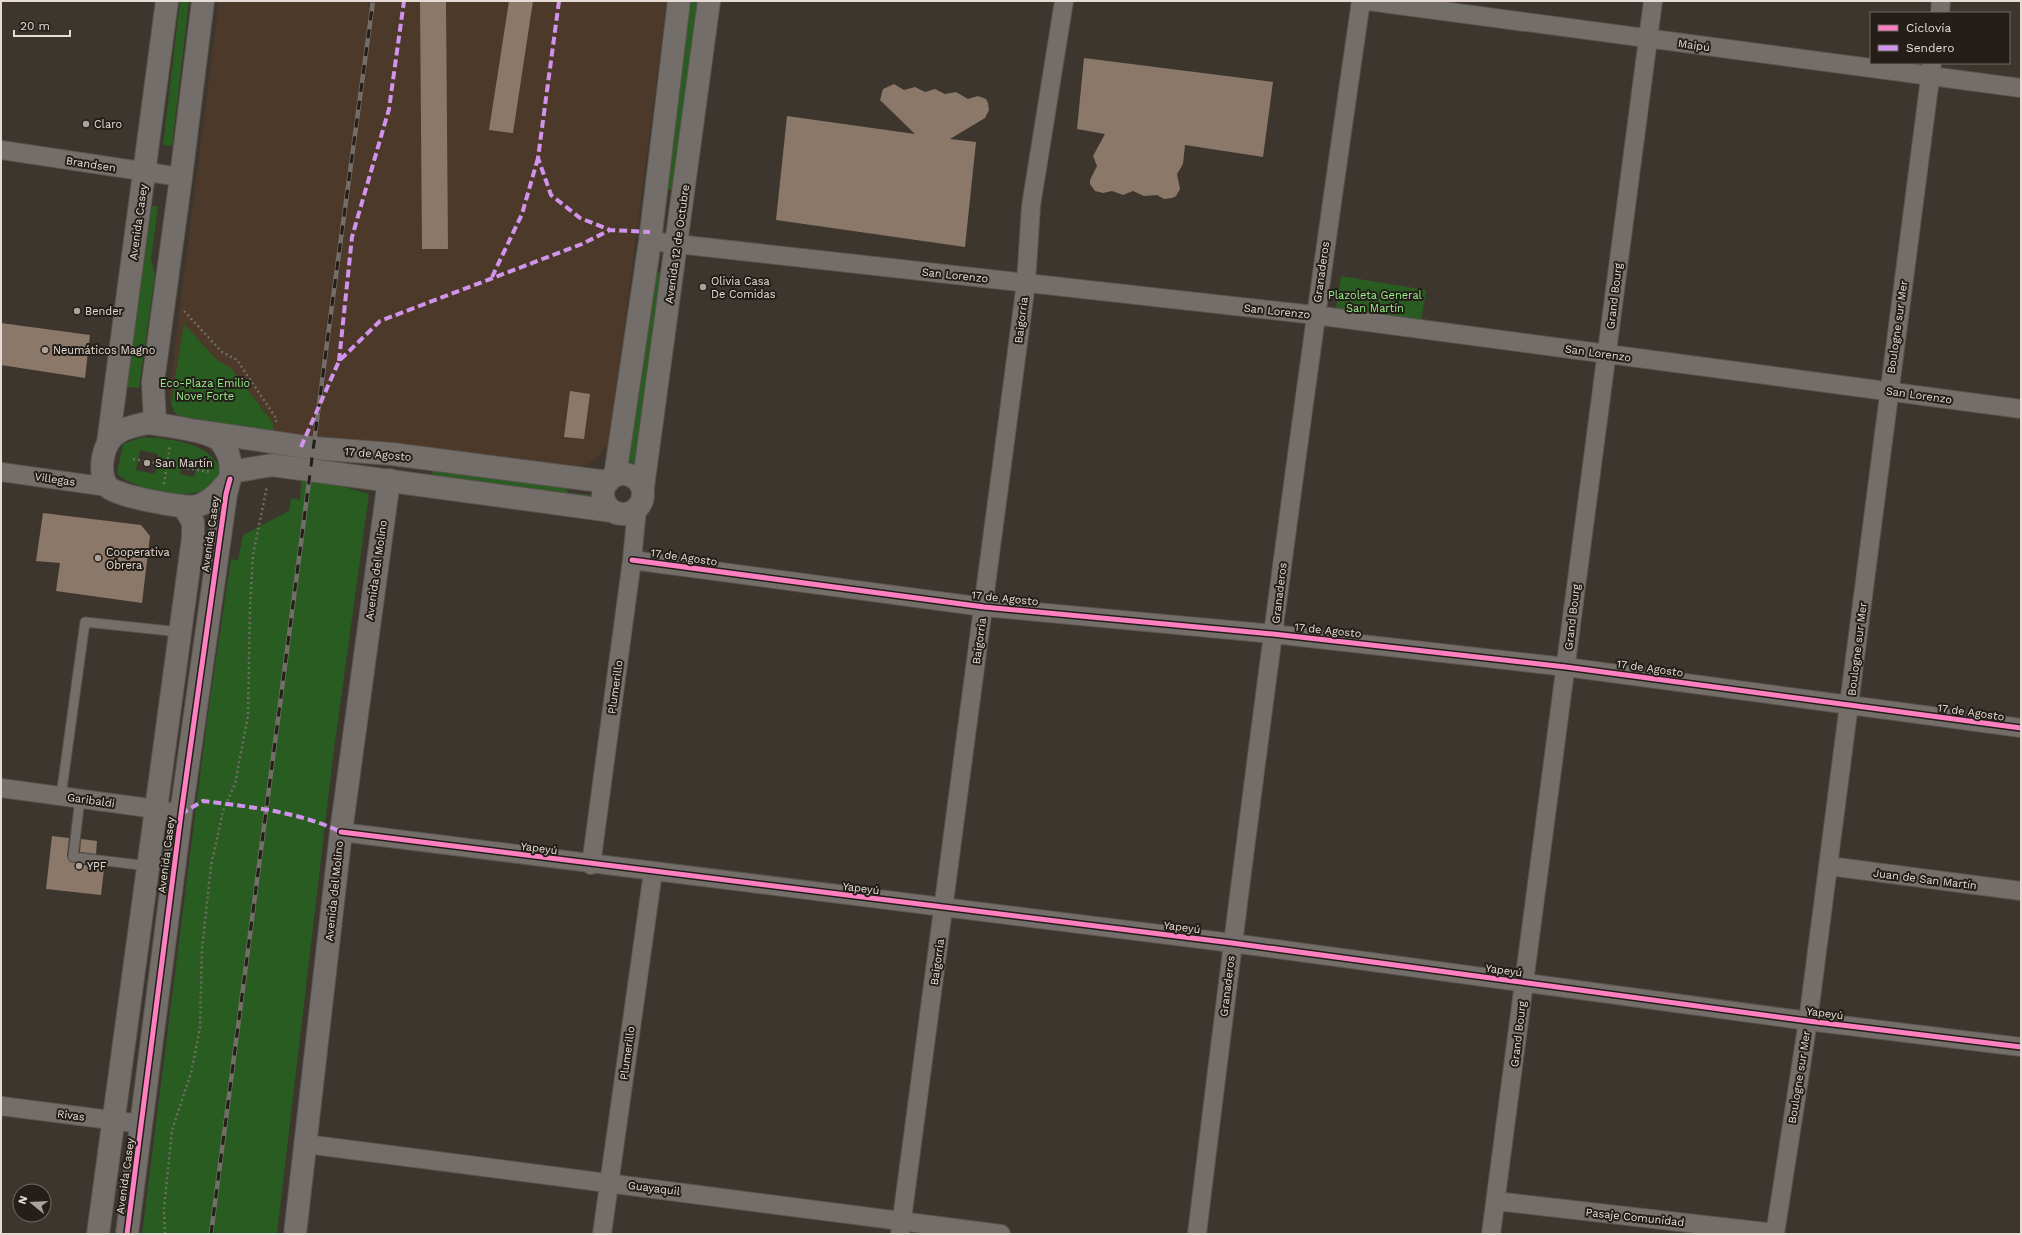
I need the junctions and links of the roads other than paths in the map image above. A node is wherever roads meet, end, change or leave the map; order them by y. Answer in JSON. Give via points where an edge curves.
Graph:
{"nodes":[{"id":1,"x":167,"y":1,"type":"edge"},
{"id":2,"x":203,"y":1,"type":"edge"},
{"id":3,"x":680,"y":1,"type":"edge"},
{"id":4,"x":710,"y":1,"type":"edge"},
{"id":5,"x":1064,"y":1,"type":"edge"},
{"id":6,"x":1361,"y":1,"type":"edge"},
{"id":7,"x":1368,"y":1,"type":"edge"},
{"id":8,"x":1653,"y":1,"type":"edge"},
{"id":9,"x":1941,"y":1,"type":"edge"},
{"id":10,"x":1940,"y":12,"type":"edge"},
{"id":11,"x":1648,"y":38,"type":"junction"},
{"id":12,"x":1870,"y":62,"type":"edge"},
{"id":13,"x":1885,"y":64,"type":"edge"},
{"id":14,"x":1931,"y":69,"type":"edge"},
{"id":15,"x":2021,"y":88,"type":"edge"},
{"id":16,"x":1,"y":150,"type":"edge"},
{"id":17,"x":144,"y":172,"type":"junction"},
{"id":18,"x":181,"y":177,"type":"junction"},
{"id":19,"x":650,"y":242,"type":"junction"},
{"id":20,"x":676,"y":246,"type":"junction"},
{"id":21,"x":1026,"y":283,"type":"junction"},
{"id":22,"x":1315,"y":315,"type":"junction"},
{"id":23,"x":1607,"y":354,"type":"junction"},
{"id":24,"x":1889,"y":391,"type":"junction"},
{"id":25,"x":2021,"y":409,"type":"edge"},
{"id":26,"x":164,"y":425,"type":"junction"},
{"id":27,"x":197,"y":431,"type":"junction"},
{"id":28,"x":108,"y":443,"type":"junction"},
{"id":29,"x":392,"y":454,"type":"junction"},
{"id":30,"x":1,"y":472,"type":"edge"},
{"id":31,"x":231,"y":476,"type":"junction"},
{"id":32,"x":611,"y":479,"type":"junction"},
{"id":33,"x":389,"y":480,"type":"junction"},
{"id":34,"x":108,"y":487,"type":"junction"},
{"id":35,"x":643,"y":487,"type":"junction"},
{"id":36,"x":184,"y":506,"type":"junction"},
{"id":37,"x":637,"y":509,"type":"junction"},
{"id":38,"x":612,"y":511,"type":"junction"},
{"id":39,"x":632,"y":560,"type":"junction"},
{"id":40,"x":984,"y":607,"type":"junction"},
{"id":41,"x":180,"y":632,"type":"junction"},
{"id":42,"x":1273,"y":634,"type":"junction"},
{"id":43,"x":1566,"y":667,"type":"junction"},
{"id":44,"x":1850,"y":705,"type":"junction"},
{"id":45,"x":2021,"y":728,"type":"edge"},
{"id":46,"x":1,"y":788,"type":"edge"},
{"id":47,"x":61,"y":796,"type":"junction"},
{"id":48,"x":80,"y":799,"type":"junction"},
{"id":49,"x":156,"y":809,"type":"junction"},
{"id":50,"x":181,"y":814,"type":"junction"},
{"id":51,"x":341,"y":832,"type":"junction"},
{"id":52,"x":591,"y":865,"type":"junction"},
{"id":53,"x":148,"y":866,"type":"junction"},
{"id":54,"x":1829,"y":866,"type":"junction"},
{"id":55,"x":653,"y":872,"type":"junction"},
{"id":56,"x":2021,"y":891,"type":"edge"},
{"id":57,"x":944,"y":909,"type":"junction"},
{"id":58,"x":1232,"y":943,"type":"junction"},
{"id":59,"x":1524,"y":983,"type":"junction"},
{"id":60,"x":1808,"y":1021,"type":"junction"},
{"id":61,"x":2021,"y":1047,"type":"edge"},
{"id":62,"x":1,"y":1106,"type":"edge"},
{"id":63,"x":113,"y":1120,"type":"junction"},
{"id":64,"x":142,"y":1124,"type":"junction"},
{"id":65,"x":306,"y":1144,"type":"junction"},
{"id":66,"x":608,"y":1182,"type":"junction"},
{"id":67,"x":1496,"y":1201,"type":"junction"},
{"id":68,"x":901,"y":1227,"type":"edge"},
{"id":69,"x":1775,"y":1233,"type":"edge"},
{"id":70,"x":98,"y":1234,"type":"edge"},
{"id":71,"x":127,"y":1234,"type":"edge"},
{"id":72,"x":295,"y":1234,"type":"edge"},
{"id":73,"x":602,"y":1234,"type":"edge"},
{"id":74,"x":1002,"y":1234,"type":"edge"},
{"id":75,"x":1197,"y":1234,"type":"edge"},
{"id":76,"x":1491,"y":1234,"type":"edge"}],
"edges":[{"from":1,"to":17,"type":"main road","name":"Avenida Casey"},
{"from":2,"to":18,"type":"main road"},
{"from":3,"to":19,"type":"main road"},
{"from":4,"to":20,"type":"main road","name":"Avenida 12 de Octubre"},
{"from":5,"to":21,"type":"street","name":"Baigorria","via":[[1031,206]]},
{"from":6,"to":22,"type":"street","name":"Granaderos"},
{"from":7,"to":11,"type":"street","name":"Maipú"},
{"from":8,"to":11,"type":"street","name":"Grand Bourg"},
{"from":9,"to":10,"type":"street"},
{"from":11,"to":12,"type":"street","name":"Maipú"},
{"from":11,"to":23,"type":"street","name":"Grand Bourg"},
{"from":13,"to":14,"type":"street","name":"Maipú"},
{"from":14,"to":15,"type":"street","name":"Maipú"},
{"from":14,"to":24,"type":"street","name":"Boulogne sur Mer"},
{"from":16,"to":17,"type":"street","name":"Brandsen"},
{"from":17,"to":18,"type":"street","name":"Brandsen"},
{"from":17,"to":28,"type":"main road","name":"Avenida Casey"},
{"from":18,"to":26,"type":"main road","via":[[153,382]]},
{"from":19,"to":20,"type":"street","name":"San Lorenzo"},
{"from":19,"to":32,"type":"main road"},
{"from":20,"to":21,"type":"street","name":"San Lorenzo"},
{"from":20,"to":35,"type":"main road","name":"Avenida 12 de Octubre"},
{"from":21,"to":22,"type":"street","name":"San Lorenzo"},
{"from":21,"to":40,"type":"street","name":"Baigorria"},
{"from":22,"to":23,"type":"street","name":"San Lorenzo"},
{"from":22,"to":42,"type":"street","name":"Granaderos"},
{"from":23,"to":24,"type":"street","name":"San Lorenzo"},
{"from":23,"to":43,"type":"street","name":"Grand Bourg"},
{"from":24,"to":25,"type":"street","name":"San Lorenzo"},
{"from":24,"to":44,"type":"street","name":"Boulogne sur Mer"},
{"from":26,"to":27,"type":"main road"},
{"from":26,"to":28,"type":"main road","via":[[148,423],[118,432]]},
{"from":27,"to":29,"type":"main road","name":"17 de Agosto","via":[[313,448]]},
{"from":27,"to":31,"type":"main road","via":[[220,441],[230,457]]},
{"from":28,"to":34,"type":"main road","via":[[104,454],[103,474]]},
{"from":29,"to":32,"type":"main road","name":"17 de Agosto"},
{"from":29,"to":33,"type":"main road","name":"Avenida del Molino"},
{"from":30,"to":34,"type":"street","name":"Villegas"},
{"from":31,"to":33,"type":"main road","name":"17 de Agosto","via":[[272,465]]},
{"from":31,"to":36,"type":"main road","via":[[217,495],[198,506]]},
{"from":31,"to":50,"type":"main road","name":"Avenida Casey","via":[[226,494]]},
{"from":32,"to":35,"type":"main road","via":[[627,474],[634,476]]},
{"from":32,"to":38,"type":"main road","via":[[603,491],[603,498]]},
{"from":33,"to":38,"type":"main road","name":"17 de Agosto"},
{"from":33,"to":51,"type":"main road","name":"Avenida del Molino"},
{"from":34,"to":36,"type":"main road","via":[[121,494]]},
{"from":35,"to":37,"type":"main road","via":[[643,501]]},
{"from":36,"to":41,"type":"main road","name":"Avenida Casey","via":[[193,522],[194,538]]},
{"from":37,"to":38,"type":"main road","via":[[628,514]]},
{"from":37,"to":39,"type":"street","name":"Plumerillo"},
{"from":39,"to":40,"type":"street","name":"17 de Agosto"},
{"from":39,"to":52,"type":"street","name":"Plumerillo"},
{"from":40,"to":42,"type":"street","name":"17 de Agosto"},
{"from":40,"to":57,"type":"street","name":"Baigorria"},
{"from":41,"to":47,"type":"lane","via":[[85,622]]},
{"from":41,"to":49,"type":"main road","name":"Avenida Casey"},
{"from":42,"to":43,"type":"street","name":"17 de Agosto"},
{"from":42,"to":58,"type":"street","name":"Granaderos"},
{"from":43,"to":44,"type":"street","name":"17 de Agosto"},
{"from":43,"to":59,"type":"street","name":"Grand Bourg"},
{"from":44,"to":45,"type":"street","name":"17 de Agosto"},
{"from":44,"to":54,"type":"street","name":"Boulogne sur Mer"},
{"from":46,"to":47,"type":"street","name":"Garibaldi"},
{"from":47,"to":48,"type":"street","name":"Garibaldi"},
{"from":48,"to":49,"type":"street","name":"Garibaldi"},
{"from":48,"to":53,"type":"lane","via":[[72,857]]},
{"from":49,"to":50,"type":"street","name":"Garibaldi"},
{"from":49,"to":53,"type":"main road","name":"Avenida Casey"},
{"from":50,"to":64,"type":"main road","name":"Avenida Casey"},
{"from":51,"to":52,"type":"street","name":"Yapeyú"},
{"from":51,"to":65,"type":"main road","name":"Avenida del Molino"},
{"from":52,"to":55,"type":"street","name":"Yapeyú"},
{"from":53,"to":63,"type":"main road","name":"Avenida Casey"},
{"from":54,"to":56,"type":"street","name":"Juan de San Martín"},
{"from":54,"to":60,"type":"street","name":"Boulogne sur Mer"},
{"from":55,"to":57,"type":"street","name":"Yapeyú"},
{"from":55,"to":66,"type":"street","name":"Plumerillo"},
{"from":57,"to":58,"type":"street","name":"Yapeyú"},
{"from":57,"to":68,"type":"street","name":"Baigorria"},
{"from":58,"to":59,"type":"street","name":"Yapeyú"},
{"from":58,"to":75,"type":"street","name":"Granaderos"},
{"from":59,"to":60,"type":"street","name":"Yapeyú"},
{"from":59,"to":67,"type":"street","name":"Grand Bourg"},
{"from":60,"to":61,"type":"street","name":"Yapeyú"},
{"from":60,"to":69,"type":"street","name":"Boulogne sur Mer"},
{"from":62,"to":63,"type":"street","name":"Rivas"},
{"from":63,"to":64,"type":"street","name":"Rivas"},
{"from":63,"to":70,"type":"main road","name":"Avenida Casey"},
{"from":64,"to":71,"type":"main road","name":"Avenida Casey"},
{"from":65,"to":66,"type":"street","name":"Guayaquil"},
{"from":65,"to":72,"type":"main road","name":"Avenida del Molino"},
{"from":66,"to":68,"type":"street","name":"Guayaquil"},
{"from":66,"to":73,"type":"street","name":"Plumerillo"},
{"from":67,"to":69,"type":"street","name":"Pasaje Comunidad"},
{"from":67,"to":76,"type":"street","name":"Grand Bourg"},
{"from":68,"to":74,"type":"street","name":"Guayaquil"}]}
